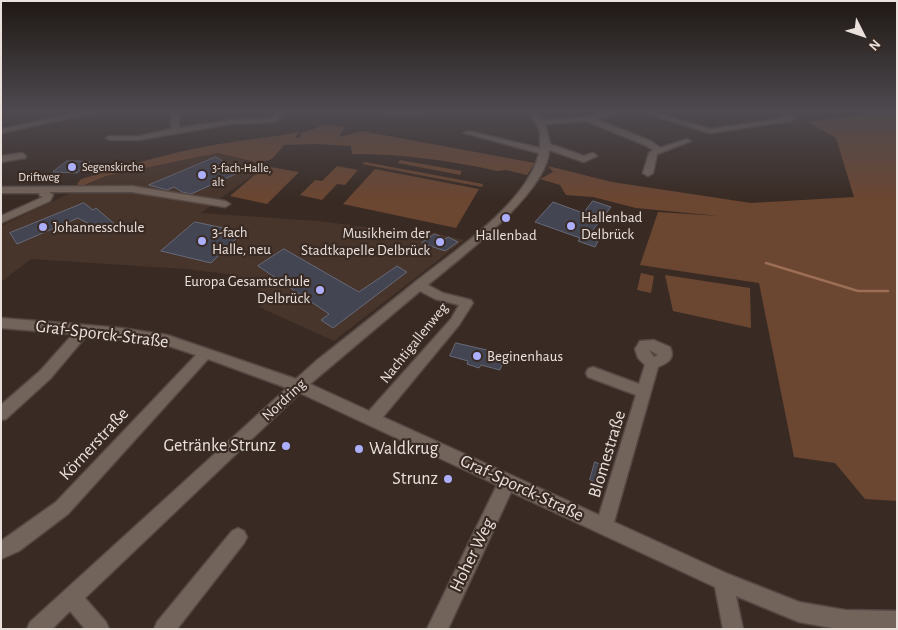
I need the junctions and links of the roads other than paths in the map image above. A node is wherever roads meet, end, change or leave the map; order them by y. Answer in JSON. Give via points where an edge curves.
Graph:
{"nodes":[{"id":1,"x":506,"y":141,"type":"edge"},
{"id":2,"x":545,"y":141,"type":"edge"},
{"id":3,"x":644,"y":141,"type":"edge"},
{"id":4,"x":687,"y":142,"type":"dead end"},
{"id":5,"x":545,"y":149,"type":"junction"},
{"id":6,"x":660,"y":151,"type":"junction"},
{"id":7,"x":22,"y":156,"type":"dead end"},
{"id":8,"x":593,"y":156,"type":"dead end"},
{"id":9,"x":1,"y":160,"type":"edge"},
{"id":10,"x":648,"y":173,"type":"dead end"},
{"id":11,"x":1,"y":190,"type":"edge"},
{"id":12,"x":45,"y":192,"type":"junction"},
{"id":13,"x":225,"y":204,"type":"dead end"},
{"id":14,"x":1,"y":220,"type":"edge"},
{"id":15,"x":419,"y":285,"type":"junction"},
{"id":16,"x":1,"y":323,"type":"edge"},
{"id":17,"x":84,"y":330,"type":"junction"},
{"id":18,"x":206,"y":353,"type":"junction"},
{"id":19,"x":652,"y":364,"type":"dead end"},
{"id":20,"x":594,"y":372,"type":"dead end"},
{"id":21,"x":299,"y":386,"type":"junction"},
{"id":22,"x":645,"y":392,"type":"junction"},
{"id":23,"x":1,"y":414,"type":"edge"},
{"id":24,"x":372,"y":419,"type":"junction"},
{"id":25,"x":508,"y":481,"type":"junction"},
{"id":26,"x":604,"y":527,"type":"junction"},
{"id":27,"x":238,"y":537,"type":"dead end"},
{"id":28,"x":1,"y":550,"type":"edge"},
{"id":29,"x":723,"y":581,"type":"junction"},
{"id":30,"x":71,"y":597,"type":"junction"},
{"id":31,"x":897,"y":621,"type":"edge"},
{"id":32,"x":37,"y":629,"type":"edge"},
{"id":33,"x":99,"y":629,"type":"edge"},
{"id":34,"x":164,"y":629,"type":"edge"},
{"id":35,"x":437,"y":629,"type":"edge"},
{"id":36,"x":733,"y":629,"type":"edge"}],
"edges":[{"from":1,"to":5,"type":"street"},
{"from":2,"to":5,"type":"street"},
{"from":3,"to":6,"type":"street"},
{"from":4,"to":6,"type":"street"},
{"from":5,"to":8,"type":"street","via":[[584,160]]},
{"from":5,"to":15,"type":"street","name":"Nordring","via":[[542,164],[511,205],[487,230]]},
{"from":6,"to":10,"type":"street","via":[[652,153]]},
{"from":7,"to":9,"type":"street","name":"Driftweg"},
{"from":11,"to":12,"type":"street","name":"Driftweg"},
{"from":12,"to":13,"type":"street","name":"Driftweg","via":[[132,188]]},
{"from":12,"to":14,"type":"street","via":[[47,199]]},
{"from":15,"to":21,"type":"street","name":"Nordring"},
{"from":15,"to":24,"type":"street","name":"Nachtigallenweg","via":[[439,296],[467,303],[455,322]]},
{"from":16,"to":17,"type":"street","name":"Graf-Sporck-Straße"},
{"from":17,"to":18,"type":"street","name":"Graf-Sporck-Straße","via":[[167,340]]},
{"from":17,"to":23,"type":"street","via":[[45,375]]},
{"from":18,"to":21,"type":"street","name":"Graf-Sporck-Straße"},
{"from":18,"to":28,"type":"street","name":"Körnerstraße","via":[[62,508],[13,545]]},
{"from":19,"to":22,"type":"street","name":"Blomestraße"},
{"from":20,"to":22,"type":"street"},
{"from":21,"to":24,"type":"street","name":"Graf-Sporck-Straße"},
{"from":21,"to":30,"type":"street","name":"Nordring"},
{"from":22,"to":26,"type":"street","name":"Blomestraße"},
{"from":24,"to":25,"type":"street","name":"Graf-Sporck-Straße"},
{"from":25,"to":26,"type":"street","name":"Graf-Sporck-Straße"},
{"from":25,"to":35,"type":"street","name":"Hoher Weg"},
{"from":26,"to":29,"type":"street","name":"Graf-Sporck-Straße"},
{"from":27,"to":34,"type":"street"},
{"from":29,"to":31,"type":"street","name":"Graf-Sporck-Straße","via":[[799,612],[845,620]]},
{"from":29,"to":36,"type":"street"},
{"from":30,"to":32,"type":"street","name":"Nordring"},
{"from":30,"to":33,"type":"street"}]}
